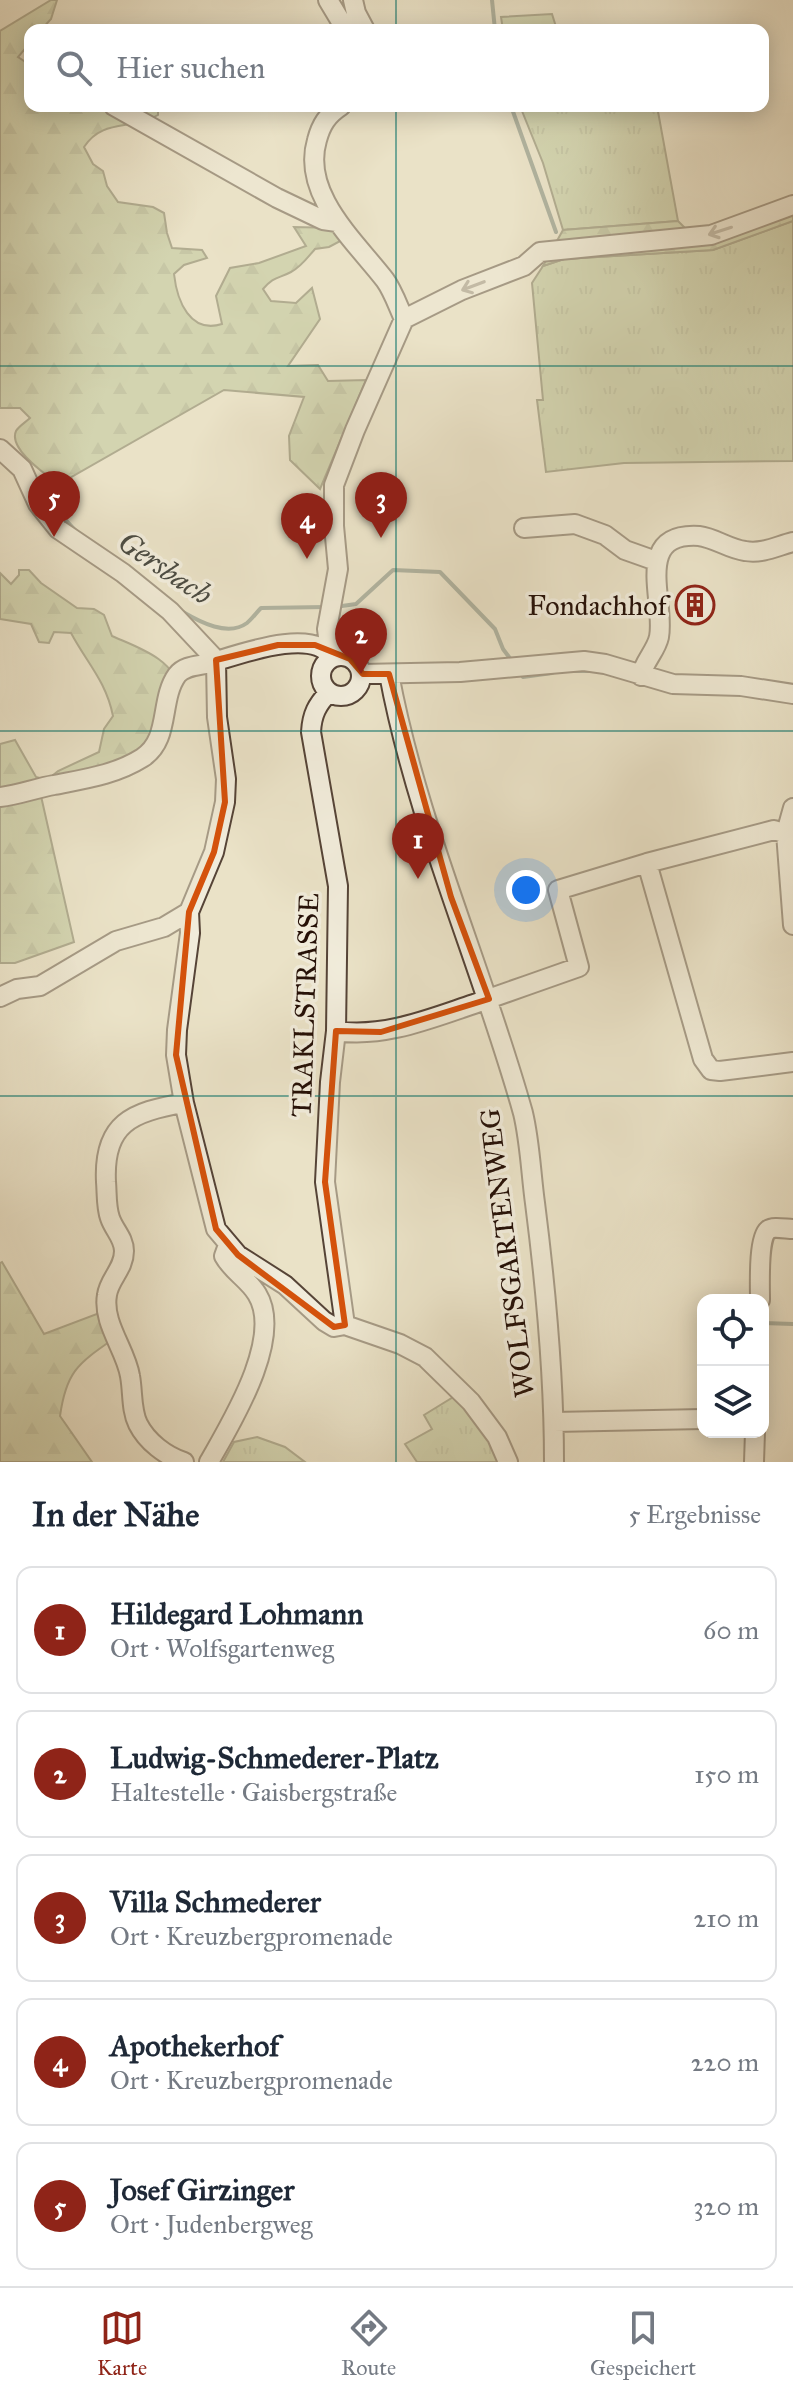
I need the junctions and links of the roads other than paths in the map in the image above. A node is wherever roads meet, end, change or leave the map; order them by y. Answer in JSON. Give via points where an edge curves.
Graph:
{"nodes":[{"id":1,"x":328,"y":0,"type":"edge"},
{"id":2,"x":353,"y":0,"type":"edge"},
{"id":3,"x":342,"y":24,"type":"edge"},
{"id":4,"x":362,"y":24,"type":"edge"},
{"id":5,"x":125,"y":112,"type":"edge"},
{"id":6,"x":332,"y":112,"type":"edge"},
{"id":7,"x":793,"y":205,"type":"edge"},
{"id":8,"x":337,"y":222,"type":"junction"},
{"id":9,"x":404,"y":319,"type":"junction"},
{"id":10,"x":0,"y":449,"type":"edge"},
{"id":11,"x":524,"y":528,"type":"dead end"},
{"id":12,"x":793,"y":542,"type":"edge"},
{"id":13,"x":656,"y":561,"type":"junction"},
{"id":14,"x":335,"y":657,"type":"junction"},
{"id":15,"x":216,"y":660,"type":"junction"},
{"id":16,"x":361,"y":674,"type":"junction"},
{"id":17,"x":389,"y":674,"type":"junction"},
{"id":18,"x":641,"y":676,"type":"junction"},
{"id":19,"x":329,"y":692,"type":"junction"},
{"id":20,"x":793,"y":694,"type":"edge"},
{"id":21,"x":0,"y":797,"type":"edge"},
{"id":22,"x":793,"y":808,"type":"edge"},
{"id":23,"x":790,"y":834,"type":"edge"},
{"id":24,"x":647,"y":863,"type":"junction"},
{"id":25,"x":189,"y":912,"type":"junction"},
{"id":26,"x":793,"y":925,"type":"edge"},
{"id":27,"x":0,"y":997,"type":"edge"},
{"id":28,"x":489,"y":999,"type":"junction"},
{"id":29,"x":336,"y":1031,"type":"junction"},
{"id":30,"x":793,"y":1062,"type":"edge"},
{"id":31,"x":184,"y":1103,"type":"junction"},
{"id":32,"x":793,"y":1229,"type":"edge"},
{"id":33,"x":228,"y":1245,"type":"junction"},
{"id":34,"x":760,"y":1294,"type":"edge"},
{"id":35,"x":345,"y":1325,"type":"junction"},
{"id":36,"x":697,"y":1419,"type":"edge"},
{"id":37,"x":554,"y":1422,"type":"junction"},
{"id":38,"x":755,"y":1438,"type":"edge"},
{"id":39,"x":184,"y":1462,"type":"edge"},
{"id":40,"x":209,"y":1462,"type":"edge"},
{"id":41,"x":508,"y":1462,"type":"edge"},
{"id":42,"x":554,"y":1462,"type":"edge"},
{"id":43,"x":754,"y":1462,"type":"edge"}],
"edges":[{"from":1,"to":3,"type":"street"},
{"from":2,"to":4,"type":"street"},
{"from":5,"to":8,"type":"street","via":[[277,198]]},
{"from":6,"to":8,"type":"street","via":[[313,160]]},
{"from":7,"to":9,"type":"street","one_way":true,"via":[[711,235],[540,252],[524,266]]},
{"from":8,"to":9,"type":"street","via":[[387,283]]},
{"from":9,"to":14,"type":"street","via":[[334,485],[338,569],[328,636]]},
{"from":10,"to":15,"type":"street","via":[[22,469],[38,504],[58,529],[170,611]]},
{"from":11,"to":13,"type":"street","via":[[575,524]]},
{"from":12,"to":13,"type":"street","via":[[745,551],[686,537],[665,547]]},
{"from":13,"to":18,"type":"street","via":[[660,635]]},
{"from":14,"to":15,"type":"street","via":[[319,646],[294,645],[256,648]]},
{"from":14,"to":16,"type":"street","via":[[355,662]]},
{"from":14,"to":19,"type":"street","via":[[321,677]]},
{"from":15,"to":21,"type":"street","via":[[180,671],[159,737],[143,758],[107,774]]},
{"from":15,"to":25,"type":"street","via":[[225,802],[214,852]]},
{"from":16,"to":17,"type":"street"},
{"from":16,"to":19,"type":"street","via":[[348,695]]},
{"from":17,"to":18,"type":"street","via":[[584,661]]},
{"from":17,"to":28,"type":"street","name":"WOLFSGARTENWEG","via":[[451,897]]},
{"from":18,"to":20,"type":"street","via":[[673,684]]},
{"from":19,"to":29,"type":"street","name":"TRAKLSTRASSE","via":[[317,706],[311,732],[338,886]]},
{"from":22,"to":23,"type":"street"},
{"from":23,"to":24,"type":"street","via":[[774,830]]},
{"from":23,"to":26,"type":"street"},
{"from":24,"to":28,"type":"street","via":[[558,890],[579,967]]},
{"from":24,"to":30,"type":"street","via":[[703,1059],[711,1070]]},
{"from":25,"to":27,"type":"street","via":[[164,927],[116,941],[40,986]]},
{"from":25,"to":31,"type":"street","via":[[176,1055]]},
{"from":28,"to":29,"type":"street","via":[[381,1032]]},
{"from":28,"to":37,"type":"street","name":"WOLFSGARTENWEG","via":[[524,1117]]},
{"from":29,"to":35,"type":"street","name":"TRAKLSTRASSE","via":[[325,1182]]},
{"from":31,"to":33,"type":"street","via":[[216,1229]]},
{"from":31,"to":39,"type":"street","via":[[119,1126],[105,1165],[109,1216],[124,1253],[106,1306],[130,1375],[138,1423],[163,1452]]},
{"from":32,"to":34,"type":"street","via":[[767,1231],[761,1247]]},
{"from":33,"to":35,"type":"street","via":[[285,1285],[324,1321],[334,1327]]},
{"from":33,"to":40,"type":"street","via":[[224,1256],[257,1294],[266,1324],[234,1420]]},
{"from":35,"to":41,"type":"street","via":[[412,1349],[441,1370],[497,1437]]},
{"from":36,"to":37,"type":"street"},
{"from":37,"to":42,"type":"street","name":"WOLFSGARTENWEG"},
{"from":38,"to":43,"type":"street"}]}
